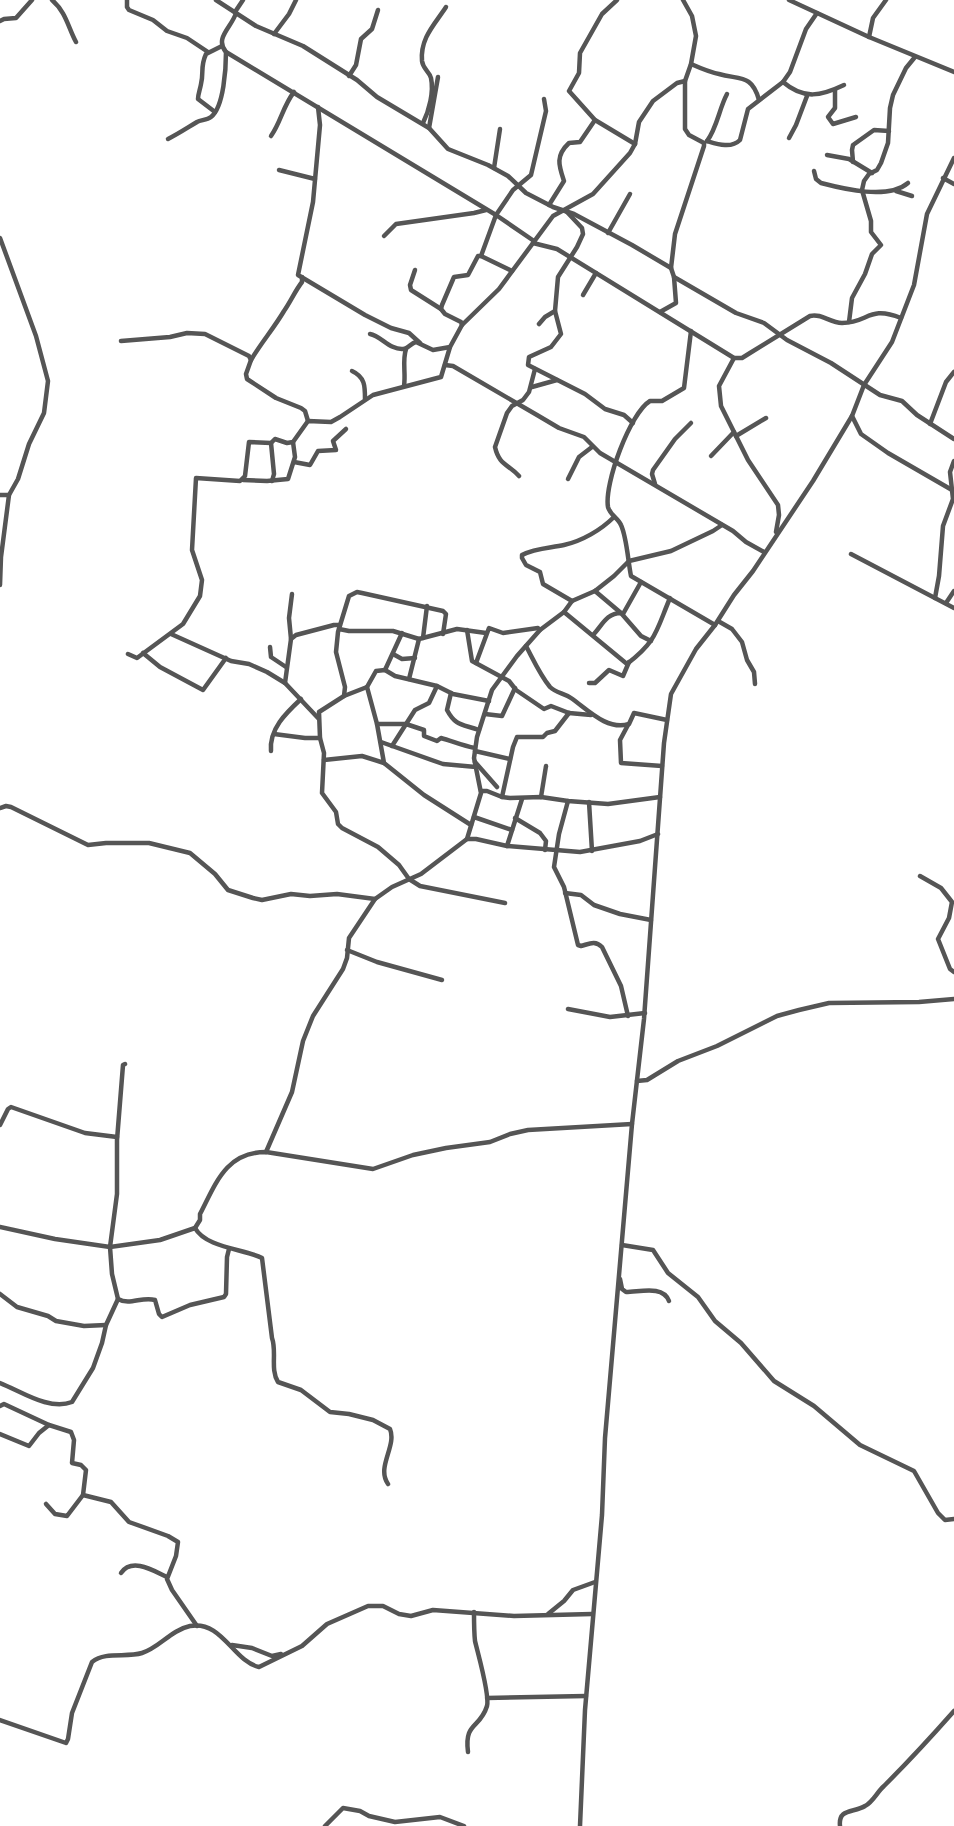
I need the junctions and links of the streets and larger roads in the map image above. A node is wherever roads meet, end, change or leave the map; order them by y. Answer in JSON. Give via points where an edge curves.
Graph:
{"nodes":[{"id":1,"x":32,"y":0,"type":"edge"},
{"id":2,"x":52,"y":0,"type":"edge"},
{"id":3,"x":127,"y":0,"type":"edge"},
{"id":4,"x":216,"y":0,"type":"edge"},
{"id":5,"x":243,"y":0,"type":"edge"},
{"id":6,"x":296,"y":0,"type":"edge"},
{"id":7,"x":617,"y":0,"type":"edge"},
{"id":8,"x":683,"y":0,"type":"edge"},
{"id":9,"x":789,"y":0,"type":"edge"},
{"id":10,"x":886,"y":0,"type":"edge"},
{"id":11,"x":60,"y":2,"type":"edge"},
{"id":12,"x":446,"y":7,"type":"dead end"},
{"id":13,"x":378,"y":10,"type":"dead end"},
{"id":14,"x":236,"y":13,"type":"junction"},
{"id":15,"x":817,"y":13,"type":"junction"},
{"id":16,"x":0,"y":21,"type":"edge"},
{"id":17,"x":274,"y":34,"type":"junction"},
{"id":18,"x":869,"y":38,"type":"junction"},
{"id":19,"x":76,"y":42,"type":"dead end"},
{"id":20,"x":222,"y":46,"type":"junction"},
{"id":21,"x":208,"y":52,"type":"junction"},
{"id":22,"x":226,"y":52,"type":"junction"},
{"id":23,"x":915,"y":57,"type":"junction"},
{"id":24,"x":692,"y":64,"type":"junction"},
{"id":25,"x":954,"y":72,"type":"edge"},
{"id":26,"x":351,"y":74,"type":"junction"},
{"id":27,"x":438,"y":77,"type":"dead end"},
{"id":28,"x":685,"y":81,"type":"junction"},
{"id":29,"x":783,"y":82,"type":"junction"},
{"id":30,"x":844,"y":85,"type":"dead end"},
{"id":31,"x":835,"y":90,"type":"junction"},
{"id":32,"x":294,"y":92,"type":"junction"},
{"id":33,"x":727,"y":94,"type":"dead end"},
{"id":34,"x":807,"y":96,"type":"junction"},
{"id":35,"x":544,"y":99,"type":"dead end"},
{"id":36,"x":759,"y":100,"type":"junction"},
{"id":37,"x":318,"y":107,"type":"junction"},
{"id":38,"x":215,"y":112,"type":"junction"},
{"id":39,"x":856,"y":117,"type":"dead end"},
{"id":40,"x":595,"y":120,"type":"junction"},
{"id":41,"x":423,"y":123,"type":"junction"},
{"id":42,"x":429,"y":128,"type":"junction"},
{"id":43,"x":500,"y":129,"type":"dead end"},
{"id":44,"x":888,"y":131,"type":"junction"},
{"id":45,"x":271,"y":136,"type":"dead end"},
{"id":46,"x":789,"y":138,"type":"dead end"},
{"id":47,"x":168,"y":139,"type":"dead end"},
{"id":48,"x":706,"y":142,"type":"junction"},
{"id":49,"x":635,"y":144,"type":"junction"},
{"id":50,"x":827,"y":155,"type":"dead end"},
{"id":51,"x":954,"y":158,"type":"edge"},
{"id":52,"x":853,"y":162,"type":"junction"},
{"id":53,"x":494,"y":168,"type":"junction"},
{"id":54,"x":279,"y":170,"type":"dead end"},
{"id":55,"x":814,"y":171,"type":"dead end"},
{"id":56,"x":872,"y":173,"type":"junction"},
{"id":57,"x":943,"y":178,"type":"junction"},
{"id":58,"x":315,"y":179,"type":"junction"},
{"id":59,"x":908,"y":183,"type":"dead end"},
{"id":60,"x":954,"y":184,"type":"edge"},
{"id":61,"x":518,"y":186,"type":"junction"},
{"id":62,"x":894,"y":190,"type":"junction"},
{"id":63,"x":863,"y":192,"type":"junction"},
{"id":64,"x":630,"y":194,"type":"dead end"},
{"id":65,"x":912,"y":196,"type":"dead end"},
{"id":66,"x":549,"y":205,"type":"junction"},
{"id":67,"x":486,"y":210,"type":"junction"},
{"id":68,"x":564,"y":210,"type":"junction"},
{"id":69,"x":496,"y":215,"type":"junction"},
{"id":70,"x":608,"y":233,"type":"junction"},
{"id":71,"x":384,"y":236,"type":"dead end"},
{"id":72,"x":0,"y":238,"type":"edge"},
{"id":73,"x":534,"y":242,"type":"junction"},
{"id":74,"x":482,"y":256,"type":"junction"},
{"id":75,"x":570,"y":257,"type":"junction"},
{"id":76,"x":671,"y":268,"type":"junction"},
{"id":77,"x":415,"y":270,"type":"dead end"},
{"id":78,"x":512,"y":271,"type":"junction"},
{"id":79,"x":596,"y":273,"type":"junction"},
{"id":80,"x":302,"y":277,"type":"junction"},
{"id":81,"x":674,"y":277,"type":"junction"},
{"id":82,"x":583,"y":295,"type":"dead end"},
{"id":83,"x":441,"y":309,"type":"junction"},
{"id":84,"x":555,"y":311,"type":"junction"},
{"id":85,"x":660,"y":312,"type":"junction"},
{"id":86,"x":901,"y":318,"type":"junction"},
{"id":87,"x":849,"y":322,"type":"junction"},
{"id":88,"x":539,"y":324,"type":"dead end"},
{"id":89,"x":462,"y":325,"type":"junction"},
{"id":90,"x":691,"y":332,"type":"junction"},
{"id":91,"x":370,"y":334,"type":"dead end"},
{"id":92,"x":780,"y":335,"type":"junction"},
{"id":93,"x":121,"y":341,"type":"dead end"},
{"id":94,"x":420,"y":343,"type":"junction"},
{"id":95,"x":450,"y":347,"type":"junction"},
{"id":96,"x":406,"y":349,"type":"junction"},
{"id":97,"x":734,"y":358,"type":"junction"},
{"id":98,"x":251,"y":360,"type":"junction"},
{"id":99,"x":447,"y":364,"type":"junction"},
{"id":100,"x":535,"y":369,"type":"junction"},
{"id":101,"x":352,"y":371,"type":"dead end"},
{"id":102,"x":954,"y":372,"type":"edge"},
{"id":103,"x":557,"y":380,"type":"junction"},
{"id":104,"x":864,"y":385,"type":"junction"},
{"id":105,"x":404,"y":386,"type":"junction"},
{"id":106,"x":532,"y":387,"type":"junction"},
{"id":107,"x":365,"y":399,"type":"junction"},
{"id":108,"x":523,"y":400,"type":"junction"},
{"id":109,"x":516,"y":403,"type":"junction"},
{"id":110,"x":522,"y":407,"type":"junction"},
{"id":111,"x":852,"y":416,"type":"junction"},
{"id":112,"x":766,"y":418,"type":"dead end"},
{"id":113,"x":308,"y":421,"type":"junction"},
{"id":114,"x":633,"y":423,"type":"junction"},
{"id":115,"x":691,"y":423,"type":"dead end"},
{"id":116,"x":930,"y":424,"type":"junction"},
{"id":117,"x":346,"y":429,"type":"dead end"},
{"id":118,"x":735,"y":434,"type":"junction"},
{"id":119,"x":954,"y":439,"type":"edge"},
{"id":120,"x":294,"y":442,"type":"junction"},
{"id":121,"x":271,"y":443,"type":"junction"},
{"id":122,"x":592,"y":447,"type":"junction"},
{"id":123,"x":711,"y":456,"type":"dead end"},
{"id":124,"x":954,"y":461,"type":"edge"},
{"id":125,"x":294,"y":462,"type":"junction"},
{"id":126,"x":616,"y":462,"type":"junction"},
{"id":127,"x":519,"y":476,"type":"dead end"},
{"id":128,"x":568,"y":479,"type":"dead end"},
{"id":129,"x":240,"y":481,"type":"junction"},
{"id":130,"x":272,"y":481,"type":"junction"},
{"id":131,"x":657,"y":486,"type":"junction"},
{"id":132,"x":953,"y":491,"type":"edge"},
{"id":133,"x":0,"y":495,"type":"edge"},
{"id":134,"x":9,"y":495,"type":"junction"},
{"id":135,"x":614,"y":517,"type":"junction"},
{"id":136,"x":722,"y":525,"type":"junction"},
{"id":137,"x":775,"y":535,"type":"junction"},
{"id":138,"x":764,"y":552,"type":"junction"},
{"id":139,"x":851,"y":554,"type":"dead end"},
{"id":140,"x":629,"y":561,"type":"junction"},
{"id":141,"x":641,"y":582,"type":"junction"},
{"id":142,"x":0,"y":585,"type":"edge"},
{"id":143,"x":595,"y":591,"type":"junction"},
{"id":144,"x":954,"y":591,"type":"edge"},
{"id":145,"x":292,"y":594,"type":"dead end"},
{"id":146,"x":670,"y":598,"type":"junction"},
{"id":147,"x":935,"y":598,"type":"junction"},
{"id":148,"x":572,"y":601,"type":"junction"},
{"id":149,"x":946,"y":603,"type":"junction"},
{"id":150,"x":427,"y":606,"type":"junction"},
{"id":151,"x":954,"y":608,"type":"edge"},
{"id":152,"x":564,"y":612,"type":"junction"},
{"id":153,"x":622,"y":614,"type":"junction"},
{"id":154,"x":717,"y":623,"type":"junction"},
{"id":155,"x":339,"y":627,"type":"junction"},
{"id":156,"x":467,"y":630,"type":"junction"},
{"id":157,"x":540,"y":630,"type":"junction"},
{"id":158,"x":402,"y":633,"type":"junction"},
{"id":159,"x":486,"y":633,"type":"junction"},
{"id":160,"x":171,"y":634,"type":"junction"},
{"id":161,"x":443,"y":634,"type":"junction"},
{"id":162,"x":593,"y":635,"type":"junction"},
{"id":163,"x":421,"y":638,"type":"junction"},
{"id":164,"x":291,"y":639,"type":"junction"},
{"id":165,"x":651,"y":641,"type":"junction"},
{"id":166,"x":526,"y":646,"type":"junction"},
{"id":167,"x":270,"y":647,"type":"dead end"},
{"id":168,"x":143,"y":653,"type":"junction"},
{"id":169,"x":128,"y":654,"type":"dead end"},
{"id":170,"x":393,"y":654,"type":"junction"},
{"id":171,"x":226,"y":658,"type":"junction"},
{"id":172,"x":416,"y":658,"type":"junction"},
{"id":173,"x":629,"y":662,"type":"junction"},
{"id":174,"x":476,"y":663,"type":"junction"},
{"id":175,"x":286,"y":667,"type":"junction"},
{"id":176,"x":385,"y":670,"type":"junction"},
{"id":177,"x":502,"y":677,"type":"junction"},
{"id":178,"x":409,"y":679,"type":"junction"},
{"id":179,"x":285,"y":683,"type":"junction"},
{"id":180,"x":589,"y":683,"type":"dead end"},
{"id":181,"x":755,"y":684,"type":"dead end"},
{"id":182,"x":437,"y":686,"type":"junction"},
{"id":183,"x":367,"y":687,"type":"junction"},
{"id":184,"x":515,"y":688,"type":"junction"},
{"id":185,"x":451,"y":693,"type":"junction"},
{"id":186,"x":344,"y":696,"type":"junction"},
{"id":187,"x":301,"y":699,"type":"junction"},
{"id":188,"x":489,"y":701,"type":"junction"},
{"id":189,"x":569,"y":713,"type":"junction"},
{"id":190,"x":485,"y":714,"type":"junction"},
{"id":191,"x":592,"y":715,"type":"junction"},
{"id":192,"x":318,"y":718,"type":"junction"},
{"id":193,"x":667,"y":720,"type":"junction"},
{"id":194,"x":377,"y":724,"type":"junction"},
{"id":195,"x":406,"y":724,"type":"junction"},
{"id":196,"x":629,"y":724,"type":"junction"},
{"id":197,"x":479,"y":730,"type":"junction"},
{"id":198,"x":274,"y":734,"type":"junction"},
{"id":199,"x":320,"y":738,"type":"junction"},
{"id":200,"x":381,"y":742,"type":"junction"},
{"id":201,"x":392,"y":746,"type":"junction"},
{"id":202,"x":475,"y":749,"type":"junction"},
{"id":203,"x":271,"y":751,"type":"dead end"},
{"id":204,"x":510,"y":759,"type":"junction"},
{"id":205,"x":324,"y":760,"type":"junction"},
{"id":206,"x":384,"y":763,"type":"junction"},
{"id":207,"x":475,"y":765,"type":"junction"},
{"id":208,"x":546,"y":766,"type":"dead end"},
{"id":209,"x":662,"y":766,"type":"junction"},
{"id":210,"x":498,"y":787,"type":"dead end"},
{"id":211,"x":481,"y":791,"type":"junction"},
{"id":212,"x":660,"y":796,"type":"junction"},
{"id":213,"x":502,"y":797,"type":"junction"},
{"id":214,"x":541,"y":797,"type":"junction"},
{"id":215,"x":522,"y":799,"type":"junction"},
{"id":216,"x":568,"y":801,"type":"junction"},
{"id":217,"x":589,"y":802,"type":"junction"},
{"id":218,"x":0,"y":808,"type":"edge"},
{"id":219,"x":474,"y":817,"type":"junction"},
{"id":220,"x":515,"y":818,"type":"junction"},
{"id":221,"x":471,"y":825,"type":"junction"},
{"id":222,"x":512,"y":830,"type":"junction"},
{"id":223,"x":658,"y":834,"type":"junction"},
{"id":224,"x":467,"y":839,"type":"junction"},
{"id":225,"x":507,"y":846,"type":"junction"},
{"id":226,"x":544,"y":850,"type":"junction"},
{"id":227,"x":556,"y":850,"type":"junction"},
{"id":228,"x":592,"y":851,"type":"junction"},
{"id":229,"x":920,"y":876,"type":"dead end"},
{"id":230,"x":409,"y":879,"type":"junction"},
{"id":231,"x":565,"y":893,"type":"junction"},
{"id":232,"x":375,"y":899,"type":"junction"},
{"id":233,"x":505,"y":903,"type":"dead end"},
{"id":234,"x":651,"y":920,"type":"junction"},
{"id":235,"x":347,"y":950,"type":"junction"},
{"id":236,"x":954,"y":972,"type":"edge"},
{"id":237,"x":441,"y":980,"type":"dead end"},
{"id":238,"x":954,"y":999,"type":"edge"},
{"id":239,"x":568,"y":1009,"type":"dead end"},
{"id":240,"x":645,"y":1013,"type":"junction"},
{"id":241,"x":628,"y":1016,"type":"junction"},
{"id":242,"x":125,"y":1064,"type":"dead end"},
{"id":243,"x":637,"y":1081,"type":"junction"},
{"id":244,"x":632,"y":1124,"type":"junction"},
{"id":245,"x":0,"y":1125,"type":"edge"},
{"id":246,"x":117,"y":1137,"type":"junction"},
{"id":247,"x":266,"y":1152,"type":"junction"},
{"id":248,"x":0,"y":1227,"type":"edge"},
{"id":249,"x":195,"y":1228,"type":"junction"},
{"id":250,"x":622,"y":1245,"type":"junction"},
{"id":251,"x":110,"y":1247,"type":"junction"},
{"id":252,"x":230,"y":1249,"type":"junction"},
{"id":253,"x":619,"y":1277,"type":"junction"},
{"id":254,"x":0,"y":1294,"type":"edge"},
{"id":255,"x":118,"y":1299,"type":"junction"},
{"id":256,"x":669,"y":1301,"type":"dead end"},
{"id":257,"x":106,"y":1325,"type":"junction"},
{"id":258,"x":0,"y":1383,"type":"edge"},
{"id":259,"x":0,"y":1406,"type":"edge"},
{"id":260,"x":49,"y":1425,"type":"junction"},
{"id":261,"x":0,"y":1434,"type":"edge"},
{"id":262,"x":388,"y":1485,"type":"dead end"},
{"id":263,"x":84,"y":1496,"type":"junction"},
{"id":264,"x":46,"y":1504,"type":"dead end"},
{"id":265,"x":954,"y":1519,"type":"edge"},
{"id":266,"x":121,"y":1573,"type":"dead end"},
{"id":267,"x":167,"y":1577,"type":"junction"},
{"id":268,"x":595,"y":1582,"type":"junction"},
{"id":269,"x":474,"y":1612,"type":"junction"},
{"id":270,"x":548,"y":1614,"type":"junction"},
{"id":271,"x":592,"y":1614,"type":"junction"},
{"id":272,"x":197,"y":1626,"type":"junction"},
{"id":273,"x":232,"y":1645,"type":"junction"},
{"id":274,"x":292,"y":1652,"type":"junction"},
{"id":275,"x":586,"y":1696,"type":"junction"},
{"id":276,"x":488,"y":1698,"type":"junction"},
{"id":277,"x":954,"y":1711,"type":"edge"},
{"id":278,"x":0,"y":1720,"type":"edge"},
{"id":279,"x":468,"y":1752,"type":"dead end"},
{"id":280,"x":325,"y":1826,"type":"edge"},
{"id":281,"x":464,"y":1826,"type":"edge"},
{"id":282,"x":580,"y":1826,"type":"edge"},
{"id":283,"x":840,"y":1826,"type":"edge"}],
"edges":[{"from":1,"to":16,"type":"street","via":[[16,18]]},
{"from":2,"to":11,"type":"street"},
{"from":3,"to":21,"type":"street","via":[[129,10]]},
{"from":4,"to":14,"type":"street"},
{"from":5,"to":14,"type":"street"},
{"from":6,"to":17,"type":"street"},
{"from":7,"to":40,"type":"street","via":[[602,15],[580,53],[579,73],[570,89]]},
{"from":8,"to":24,"type":"street","via":[[692,16],[696,36]]},
{"from":9,"to":15,"type":"street"},
{"from":10,"to":18,"type":"street","via":[[873,18]]},
{"from":11,"to":19,"type":"street"},
{"from":12,"to":41,"type":"street","via":[[424,42],[423,65],[431,78]]},
{"from":13,"to":26,"type":"street","via":[[372,29],[361,39]]},
{"from":14,"to":17,"type":"street"},
{"from":14,"to":20,"type":"street"},
{"from":15,"to":18,"type":"street"},
{"from":15,"to":29,"type":"street"},
{"from":17,"to":26,"type":"street"},
{"from":18,"to":23,"type":"street"},
{"from":20,"to":21,"type":"street"},
{"from":20,"to":22,"type":"street"},
{"from":21,"to":38,"type":"street","via":[[201,68],[198,99]]},
{"from":22,"to":32,"type":"street"},
{"from":22,"to":38,"type":"street","via":[[226,70]]},
{"from":23,"to":25,"type":"street"},
{"from":23,"to":44,"type":"street","via":[[893,94]]},
{"from":24,"to":28,"type":"street"},
{"from":24,"to":36,"type":"street","via":[[747,80]]},
{"from":26,"to":41,"type":"street","via":[[382,100]]},
{"from":27,"to":42,"type":"street"},
{"from":28,"to":48,"type":"street","via":[[685,129]]},
{"from":28,"to":49,"type":"street","via":[[653,101],[639,122]]},
{"from":29,"to":34,"type":"street"},
{"from":29,"to":36,"type":"street"},
{"from":30,"to":31,"type":"street"},
{"from":31,"to":34,"type":"street"},
{"from":31,"to":39,"type":"street","via":[[830,121],[833,124]]},
{"from":32,"to":37,"type":"street"},
{"from":32,"to":45,"type":"street"},
{"from":33,"to":48,"type":"street"},
{"from":34,"to":46,"type":"street"},
{"from":35,"to":61,"type":"street","via":[[546,111],[531,175]]},
{"from":36,"to":48,"type":"street","via":[[747,112],[736,144]]},
{"from":37,"to":58,"type":"street"},
{"from":37,"to":67,"type":"street"},
{"from":38,"to":47,"type":"street"},
{"from":40,"to":49,"type":"street"},
{"from":40,"to":66,"type":"street","via":[[580,142],[569,143],[560,155],[559,171],[564,181]]},
{"from":41,"to":42,"type":"street"},
{"from":42,"to":53,"type":"street","via":[[448,149]]},
{"from":43,"to":53,"type":"street"},
{"from":44,"to":52,"type":"street","via":[[874,130],[854,145]]},
{"from":44,"to":56,"type":"street","via":[[881,163]]},
{"from":48,"to":76,"type":"street","via":[[678,223]]},
{"from":49,"to":68,"type":"street","via":[[593,194]]},
{"from":50,"to":52,"type":"street"},
{"from":51,"to":57,"type":"street"},
{"from":52,"to":56,"type":"street"},
{"from":53,"to":61,"type":"street"},
{"from":54,"to":58,"type":"street"},
{"from":55,"to":63,"type":"street","via":[[821,183]]},
{"from":56,"to":63,"type":"street","via":[[865,177]]},
{"from":57,"to":60,"type":"street"},
{"from":57,"to":86,"type":"street","via":[[927,214],[919,269]]},
{"from":58,"to":80,"type":"street","via":[[298,270]]},
{"from":59,"to":62,"type":"street"},
{"from":61,"to":66,"type":"street"},
{"from":61,"to":69,"type":"street"},
{"from":62,"to":63,"type":"street"},
{"from":62,"to":65,"type":"street"},
{"from":63,"to":87,"type":"street","via":[[871,232],[881,245],[872,254],[852,298]]},
{"from":64,"to":70,"type":"street"},
{"from":66,"to":68,"type":"street"},
{"from":67,"to":69,"type":"street"},
{"from":67,"to":71,"type":"street","via":[[396,224]]},
{"from":68,"to":70,"type":"street"},
{"from":68,"to":73,"type":"street","via":[[553,216]]},
{"from":68,"to":75,"type":"street","via":[[583,230]]},
{"from":69,"to":73,"type":"street"},
{"from":69,"to":74,"type":"street"},
{"from":70,"to":76,"type":"street"},
{"from":72,"to":134,"type":"street","via":[[48,381],[44,413]]},
{"from":73,"to":75,"type":"street"},
{"from":73,"to":78,"type":"street"},
{"from":74,"to":78,"type":"street"},
{"from":74,"to":83,"type":"street","via":[[478,256],[468,275],[454,277]]},
{"from":75,"to":79,"type":"street"},
{"from":75,"to":84,"type":"street","via":[[558,277]]},
{"from":76,"to":81,"type":"street"},
{"from":77,"to":83,"type":"street","via":[[411,290]]},
{"from":78,"to":89,"type":"street"},
{"from":79,"to":82,"type":"street"},
{"from":79,"to":85,"type":"street"},
{"from":80,"to":94,"type":"street","via":[[365,315],[409,333]]},
{"from":80,"to":98,"type":"street","via":[[288,306]]},
{"from":81,"to":85,"type":"street","via":[[676,303]]},
{"from":81,"to":92,"type":"street"},
{"from":83,"to":89,"type":"street"},
{"from":84,"to":88,"type":"street"},
{"from":84,"to":100,"type":"street","via":[[561,334],[551,347],[529,357],[527,362]]},
{"from":85,"to":90,"type":"street"},
{"from":86,"to":87,"type":"street","via":[[879,312]]},
{"from":86,"to":104,"type":"street","via":[[892,342]]},
{"from":87,"to":92,"type":"street","via":[[838,323],[815,315]]},
{"from":89,"to":95,"type":"street"},
{"from":90,"to":97,"type":"street"},
{"from":90,"to":114,"type":"street","via":[[684,388],[662,401],[646,403]]},
{"from":91,"to":96,"type":"street"},
{"from":92,"to":97,"type":"street","via":[[742,358]]},
{"from":92,"to":104,"type":"street"},
{"from":93,"to":98,"type":"street","via":[[205,334],[242,351]]},
{"from":94,"to":95,"type":"street","via":[[433,350]]},
{"from":94,"to":96,"type":"street","via":[[413,342]]},
{"from":95,"to":99,"type":"street"},
{"from":96,"to":105,"type":"street"},
{"from":97,"to":118,"type":"street","via":[[719,386],[722,406]]},
{"from":98,"to":113,"type":"street","via":[[247,379],[276,398],[301,408]]},
{"from":99,"to":105,"type":"street","via":[[440,378]]},
{"from":99,"to":109,"type":"street"},
{"from":100,"to":103,"type":"street"},
{"from":100,"to":106,"type":"street"},
{"from":101,"to":107,"type":"street","via":[[363,380]]},
{"from":102,"to":116,"type":"street","via":[[946,382]]},
{"from":103,"to":106,"type":"street"},
{"from":103,"to":114,"type":"street"},
{"from":104,"to":111,"type":"street"},
{"from":104,"to":116,"type":"street","via":[[902,402]]},
{"from":105,"to":107,"type":"street"},
{"from":106,"to":108,"type":"street"},
{"from":107,"to":113,"type":"street","via":[[336,419]]},
{"from":108,"to":109,"type":"street"},
{"from":108,"to":110,"type":"street"},
{"from":109,"to":110,"type":"street"},
{"from":109,"to":127,"type":"street","via":[[504,419],[495,447],[501,463]]},
{"from":110,"to":122,"type":"street","via":[[584,438]]},
{"from":111,"to":132,"type":"street","via":[[861,434]]},
{"from":111,"to":137,"type":"street"},
{"from":112,"to":118,"type":"street"},
{"from":113,"to":120,"type":"street"},
{"from":114,"to":126,"type":"street"},
{"from":115,"to":131,"type":"street","via":[[653,470]]},
{"from":116,"to":119,"type":"street"},
{"from":117,"to":125,"type":"street","via":[[333,441],[336,450],[318,451],[310,465]]},
{"from":118,"to":123,"type":"street"},
{"from":118,"to":137,"type":"street","via":[[778,505]]},
{"from":120,"to":121,"type":"street","via":[[274,439]]},
{"from":120,"to":125,"type":"street"},
{"from":121,"to":129,"type":"street","via":[[249,442]]},
{"from":121,"to":130,"type":"street"},
{"from":122,"to":126,"type":"street"},
{"from":122,"to":128,"type":"street","via":[[579,457]]},
{"from":124,"to":132,"type":"street","via":[[950,472]]},
{"from":125,"to":130,"type":"street","via":[[288,479]]},
{"from":126,"to":131,"type":"street"},
{"from":126,"to":135,"type":"street","via":[[610,474],[608,495]]},
{"from":129,"to":130,"type":"street"},
{"from":129,"to":160,"type":"street","via":[[196,478],[192,550],[202,580],[201,590],[183,624]]},
{"from":131,"to":136,"type":"street"},
{"from":132,"to":147,"type":"street","via":[[943,526]]},
{"from":133,"to":134,"type":"street"},
{"from":134,"to":142,"type":"street"},
{"from":135,"to":140,"type":"street","via":[[622,527]]},
{"from":135,"to":148,"type":"street","via":[[598,531],[573,542],[522,555],[526,565],[540,572],[543,584]]},
{"from":136,"to":138,"type":"street"},
{"from":136,"to":140,"type":"street","via":[[671,551]]},
{"from":137,"to":138,"type":"street"},
{"from":138,"to":154,"type":"street"},
{"from":139,"to":147,"type":"street"},
{"from":140,"to":141,"type":"street","via":[[631,576]]},
{"from":140,"to":143,"type":"street"},
{"from":141,"to":146,"type":"street"},
{"from":141,"to":153,"type":"street"},
{"from":143,"to":148,"type":"street"},
{"from":143,"to":153,"type":"street"},
{"from":144,"to":149,"type":"street"},
{"from":145,"to":164,"type":"street"},
{"from":146,"to":154,"type":"street"},
{"from":146,"to":165,"type":"street"},
{"from":147,"to":149,"type":"street"},
{"from":148,"to":152,"type":"street"},
{"from":149,"to":151,"type":"street"},
{"from":150,"to":155,"type":"street","via":[[352,593]]},
{"from":150,"to":161,"type":"street","via":[[446,614]]},
{"from":150,"to":163,"type":"street"},
{"from":152,"to":157,"type":"street"},
{"from":152,"to":162,"type":"street"},
{"from":153,"to":162,"type":"street","via":[[608,617]]},
{"from":153,"to":165,"type":"street","via":[[641,636]]},
{"from":154,"to":181,"type":"street","via":[[732,629],[742,642]]},
{"from":154,"to":193,"type":"street","via":[[696,649],[673,691]]},
{"from":155,"to":158,"type":"street","via":[[349,631]]},
{"from":155,"to":164,"type":"street","via":[[334,625]]},
{"from":155,"to":186,"type":"street","via":[[336,658]]},
{"from":156,"to":159,"type":"street"},
{"from":156,"to":161,"type":"street"},
{"from":156,"to":174,"type":"street","via":[[470,655]]},
{"from":157,"to":159,"type":"street","via":[[503,633],[489,628]]},
{"from":157,"to":166,"type":"street"},
{"from":158,"to":163,"type":"street"},
{"from":158,"to":170,"type":"street"},
{"from":159,"to":174,"type":"street"},
{"from":160,"to":168,"type":"street"},
{"from":160,"to":171,"type":"street"},
{"from":161,"to":163,"type":"street"},
{"from":162,"to":173,"type":"street","via":[[624,663]]},
{"from":163,"to":172,"type":"street"},
{"from":164,"to":175,"type":"street"},
{"from":165,"to":173,"type":"street","via":[[645,651]]},
{"from":166,"to":177,"type":"street"},
{"from":166,"to":191,"type":"street","via":[[550,687],[569,696]]},
{"from":167,"to":175,"type":"street","via":[[271,657]]},
{"from":168,"to":169,"type":"street","via":[[135,658]]},
{"from":168,"to":171,"type":"street","via":[[203,690]]},
{"from":170,"to":172,"type":"street","via":[[402,659]]},
{"from":170,"to":176,"type":"street"},
{"from":171,"to":179,"type":"street","via":[[254,666]]},
{"from":172,"to":178,"type":"street"},
{"from":173,"to":180,"type":"street","via":[[623,676],[609,670],[595,683]]},
{"from":174,"to":177,"type":"street"},
{"from":175,"to":179,"type":"street"},
{"from":176,"to":178,"type":"street"},
{"from":176,"to":183,"type":"street","via":[[376,671]]},
{"from":177,"to":184,"type":"street"},
{"from":177,"to":188,"type":"street"},
{"from":178,"to":182,"type":"street"},
{"from":179,"to":187,"type":"street"},
{"from":182,"to":185,"type":"street"},
{"from":182,"to":195,"type":"street","via":[[429,703],[415,710]]},
{"from":183,"to":186,"type":"street"},
{"from":183,"to":194,"type":"street"},
{"from":184,"to":189,"type":"street","via":[[542,708],[553,706]]},
{"from":184,"to":190,"type":"street","via":[[503,715]]},
{"from":185,"to":188,"type":"street"},
{"from":185,"to":197,"type":"street","via":[[447,710],[452,718],[458,725]]},
{"from":186,"to":192,"type":"street","via":[[321,709]]},
{"from":187,"to":192,"type":"street"},
{"from":187,"to":198,"type":"street","via":[[281,719]]},
{"from":188,"to":190,"type":"street"},
{"from":189,"to":191,"type":"street"},
{"from":189,"to":204,"type":"street","via":[[555,731],[543,737],[517,737]]},
{"from":190,"to":197,"type":"street"},
{"from":191,"to":196,"type":"street","via":[[616,724]]},
{"from":192,"to":199,"type":"street"},
{"from":193,"to":196,"type":"street","via":[[634,713]]},
{"from":193,"to":209,"type":"street"},
{"from":194,"to":195,"type":"street"},
{"from":194,"to":200,"type":"street"},
{"from":195,"to":201,"type":"street"},
{"from":195,"to":202,"type":"street","via":[[422,729],[429,739],[442,738]]},
{"from":196,"to":209,"type":"street","via":[[620,738],[621,763]]},
{"from":197,"to":202,"type":"street"},
{"from":198,"to":199,"type":"street"},
{"from":198,"to":203,"type":"street"},
{"from":199,"to":205,"type":"street"},
{"from":200,"to":201,"type":"street"},
{"from":200,"to":206,"type":"street"},
{"from":201,"to":207,"type":"street","via":[[443,764]]},
{"from":202,"to":204,"type":"street"},
{"from":202,"to":207,"type":"street"},
{"from":204,"to":213,"type":"street"},
{"from":205,"to":206,"type":"street","via":[[362,756]]},
{"from":205,"to":230,"type":"street","via":[[322,793],[336,812],[338,824],[378,847]]},
{"from":206,"to":221,"type":"street"},
{"from":207,"to":210,"type":"street"},
{"from":207,"to":211,"type":"street"},
{"from":208,"to":214,"type":"street"},
{"from":209,"to":212,"type":"street"},
{"from":211,"to":213,"type":"street"},
{"from":211,"to":219,"type":"street"},
{"from":212,"to":217,"type":"street","via":[[617,804]]},
{"from":212,"to":223,"type":"street"},
{"from":213,"to":215,"type":"street"},
{"from":214,"to":215,"type":"street"},
{"from":214,"to":216,"type":"street"},
{"from":215,"to":220,"type":"street"},
{"from":216,"to":217,"type":"street"},
{"from":216,"to":227,"type":"street"},
{"from":217,"to":228,"type":"street"},
{"from":218,"to":232,"type":"street","via":[[11,807],[88,845],[149,843],[190,853],[215,873],[228,890],[253,898],[337,894]]},
{"from":219,"to":221,"type":"street"},
{"from":219,"to":222,"type":"street"},
{"from":220,"to":222,"type":"street"},
{"from":220,"to":226,"type":"street","via":[[543,836]]},
{"from":221,"to":224,"type":"street"},
{"from":222,"to":225,"type":"street"},
{"from":223,"to":228,"type":"street"},
{"from":223,"to":234,"type":"street"},
{"from":224,"to":225,"type":"street"},
{"from":224,"to":230,"type":"street"},
{"from":225,"to":226,"type":"street"},
{"from":226,"to":227,"type":"street"},
{"from":227,"to":228,"type":"street"},
{"from":227,"to":231,"type":"street","via":[[554,867]]},
{"from":229,"to":236,"type":"street","via":[[941,888],[952,902],[938,939]]},
{"from":230,"to":232,"type":"street"},
{"from":230,"to":233,"type":"street","via":[[425,887]]},
{"from":231,"to":234,"type":"street","via":[[581,895],[594,905],[620,914]]},
{"from":231,"to":241,"type":"street","via":[[578,945],[597,943],[602,947],[621,986]]},
{"from":232,"to":235,"type":"street","via":[[349,938]]},
{"from":234,"to":240,"type":"street"},
{"from":235,"to":237,"type":"street"},
{"from":235,"to":247,"type":"street","via":[[343,969],[313,1016],[292,1092]]},
{"from":238,"to":243,"type":"street","via":[[829,1003],[799,1010],[777,1016],[678,1061],[647,1080]]},
{"from":239,"to":241,"type":"street","via":[[610,1017]]},
{"from":240,"to":241,"type":"street"},
{"from":240,"to":243,"type":"street"},
{"from":242,"to":246,"type":"street"},
{"from":243,"to":244,"type":"street"},
{"from":244,"to":247,"type":"street","via":[[528,1130],[490,1142],[413,1155],[373,1169]]},
{"from":244,"to":250,"type":"street"},
{"from":245,"to":246,"type":"street","via":[[11,1107],[85,1133]]},
{"from":246,"to":251,"type":"street","via":[[118,1180]]},
{"from":247,"to":249,"type":"street","via":[[242,1155],[226,1167]]},
{"from":248,"to":251,"type":"street"},
{"from":249,"to":251,"type":"street","via":[[160,1240]]},
{"from":249,"to":252,"type":"street"},
{"from":250,"to":253,"type":"street"},
{"from":250,"to":265,"type":"street","via":[[653,1250],[668,1273],[698,1297],[715,1321],[741,1343],[774,1381],[814,1406],[860,1445],[914,1471],[938,1513],[945,1520]]},
{"from":251,"to":255,"type":"street"},
{"from":252,"to":255,"type":"street","via":[[224,1297],[189,1305],[162,1317],[155,1300]]},
{"from":252,"to":262,"type":"street","via":[[260,1256],[263,1261],[277,1380],[301,1390],[330,1412],[373,1420],[390,1429],[392,1438],[383,1477]]},
{"from":253,"to":256,"type":"street","via":[[626,1292],[661,1292]]},
{"from":253,"to":268,"type":"street"},
{"from":254,"to":257,"type":"street","via":[[17,1307],[56,1321]]},
{"from":255,"to":257,"type":"street"},
{"from":257,"to":258,"type":"street","via":[[93,1368],[72,1402],[48,1402]]},
{"from":259,"to":260,"type":"street","via":[[4,1404]]},
{"from":260,"to":261,"type":"street","via":[[29,1446]]},
{"from":260,"to":263,"type":"street","via":[[74,1435],[72,1462],[85,1468]]},
{"from":263,"to":264,"type":"street","via":[[66,1516],[55,1514]]},
{"from":263,"to":267,"type":"street","via":[[111,1502],[129,1522],[178,1542]]},
{"from":266,"to":267,"type":"street","via":[[135,1565]]},
{"from":267,"to":272,"type":"street"},
{"from":268,"to":270,"type":"street","via":[[573,1590]]},
{"from":268,"to":271,"type":"street"},
{"from":269,"to":270,"type":"street"},
{"from":269,"to":274,"type":"street","via":[[433,1610],[411,1616],[383,1606],[368,1606],[327,1624]]},
{"from":269,"to":276,"type":"street","via":[[475,1640]]},
{"from":270,"to":271,"type":"street"},
{"from":271,"to":275,"type":"street"},
{"from":272,"to":273,"type":"street","via":[[208,1628]]},
{"from":272,"to":278,"type":"street","via":[[176,1631],[136,1655],[100,1657],[92,1662],[72,1713],[66,1743]]},
{"from":273,"to":274,"type":"street","via":[[272,1656]]},
{"from":273,"to":274,"type":"street","via":[[245,1661],[257,1667]]},
{"from":275,"to":276,"type":"street"},
{"from":275,"to":282,"type":"street"},
{"from":276,"to":279,"type":"street","via":[[487,1707],[468,1732]]},
{"from":277,"to":283,"type":"street","via":[[870,1802],[842,1814]]},
{"from":280,"to":281,"type":"street","via":[[343,1808],[395,1822],[440,1818]]}]}
